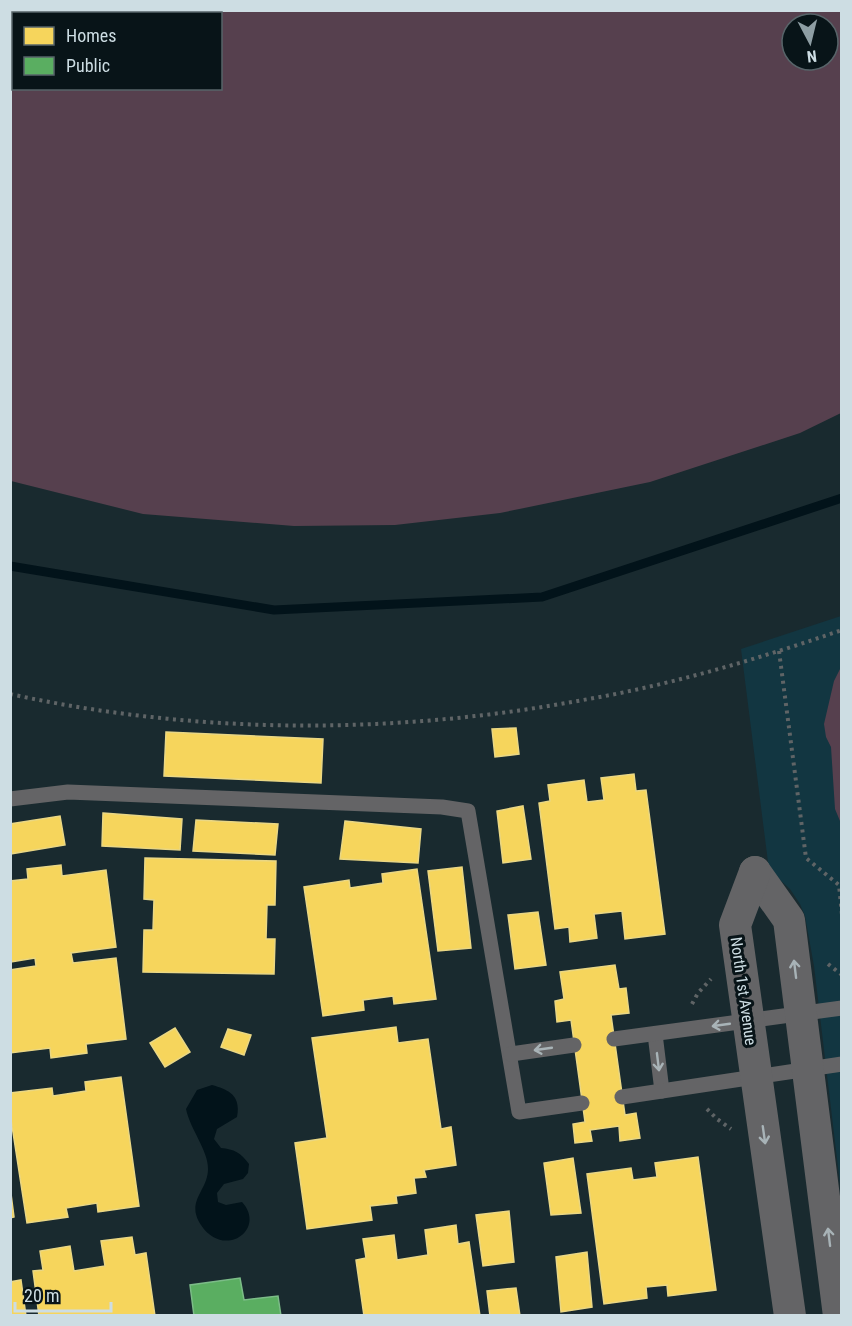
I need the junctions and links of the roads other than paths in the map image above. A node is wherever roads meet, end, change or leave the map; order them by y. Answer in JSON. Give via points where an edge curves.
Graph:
{"nodes":[{"id":1,"x":10,"y":799,"type":"edge"},
{"id":2,"x":842,"y":1008,"type":"edge"},
{"id":3,"x":801,"y":1014,"type":"junction"},
{"id":4,"x":748,"y":1021,"type":"junction"},
{"id":5,"x":655,"y":1034,"type":"junction"},
{"id":6,"x":614,"y":1039,"type":"dead end"},
{"id":7,"x":574,"y":1044,"type":"dead end"},
{"id":8,"x":511,"y":1054,"type":"junction"},
{"id":9,"x":842,"y":1064,"type":"edge"},
{"id":10,"x":808,"y":1069,"type":"junction"},
{"id":11,"x":756,"y":1077,"type":"junction"},
{"id":12,"x":662,"y":1091,"type":"junction"},
{"id":13,"x":622,"y":1097,"type":"dead end"},
{"id":14,"x":582,"y":1103,"type":"dead end"},
{"id":15,"x":790,"y":1316,"type":"edge"},
{"id":16,"x":839,"y":1316,"type":"edge"}],
"edges":[{"from":1,"to":8,"type":"lane","via":[[68,792],[468,811]]},
{"from":2,"to":3,"type":"lane"},
{"from":3,"to":4,"type":"lane"},
{"from":3,"to":4,"type":"street","name":"North 1st Avenue","one_way":true,"via":[[789,920],[755,872],[735,925]]},
{"from":3,"to":10,"type":"street","name":"North 1st Avenue"},
{"from":4,"to":5,"type":"lane","one_way":true},
{"from":4,"to":11,"type":"street","name":"North 1st Avenue"},
{"from":5,"to":6,"type":"lane"},
{"from":5,"to":12,"type":"lane","one_way":true},
{"from":7,"to":8,"type":"lane","one_way":true},
{"from":8,"to":14,"type":"lane","via":[[519,1112]]},
{"from":9,"to":10,"type":"lane"},
{"from":10,"to":11,"type":"lane"},
{"from":16,"to":10,"type":"street","name":"North 1st Avenue","one_way":true},
{"from":11,"to":12,"type":"lane"},
{"from":11,"to":15,"type":"street","name":"North 1st Avenue","one_way":true},
{"from":12,"to":13,"type":"lane"}]}
